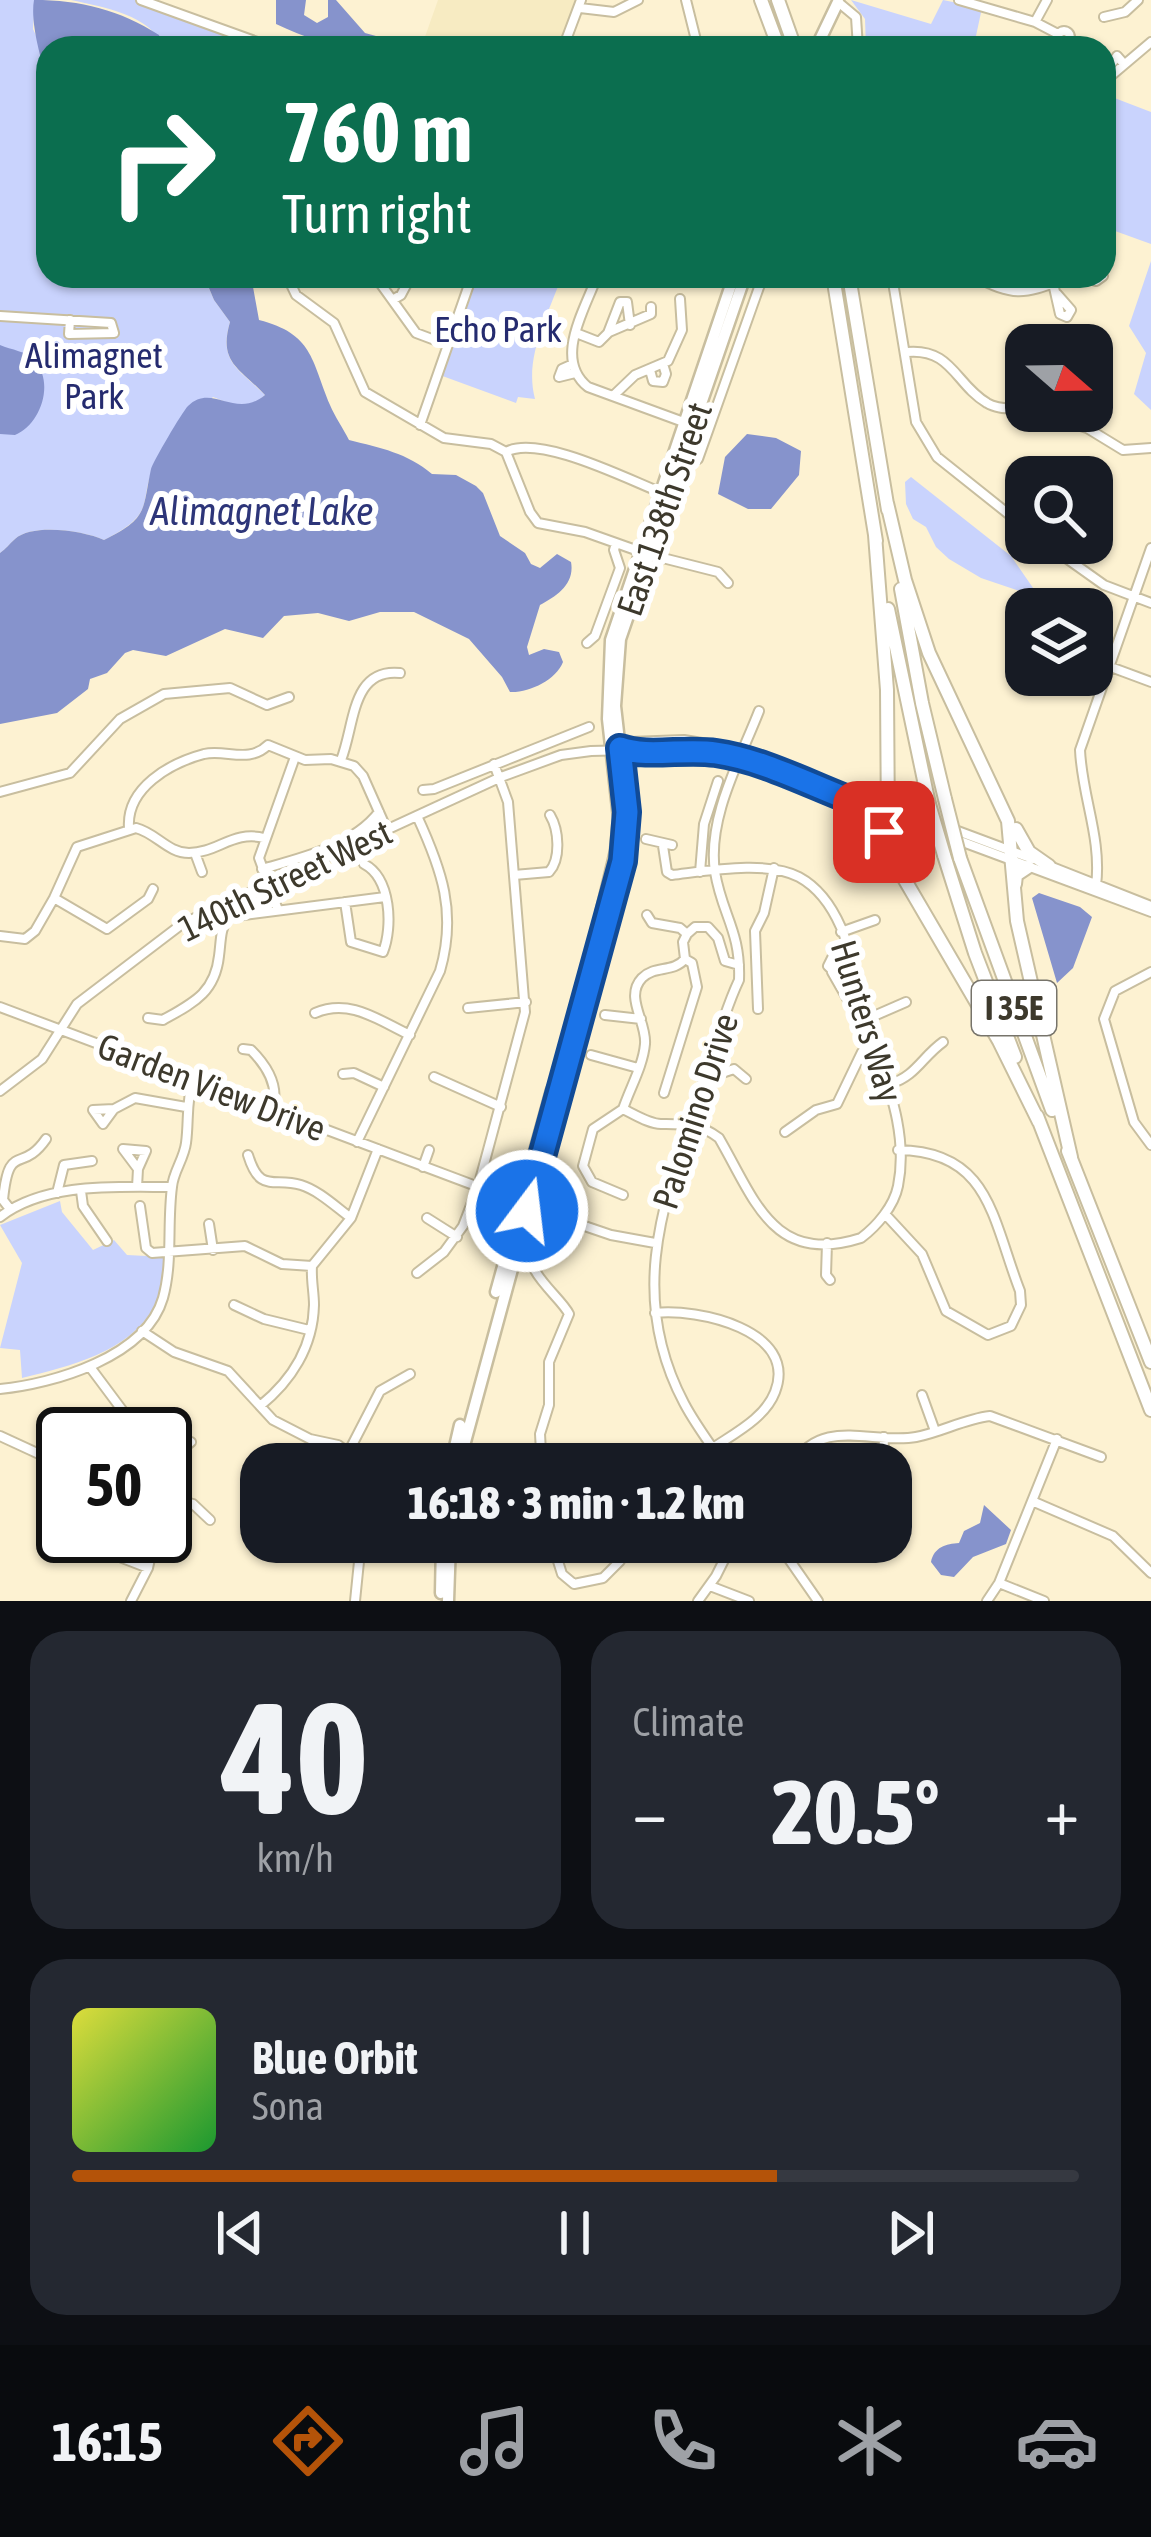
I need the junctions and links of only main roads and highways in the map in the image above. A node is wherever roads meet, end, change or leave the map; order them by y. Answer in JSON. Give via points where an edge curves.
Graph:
{"nodes":[{"id":1,"x":760,"y":0,"type":"edge"},
{"id":2,"x":778,"y":0,"type":"edge"},
{"id":3,"x":838,"y":1,"type":"edge"},
{"id":4,"x":774,"y":36,"type":"edge"},
{"id":5,"x":791,"y":36,"type":"edge"},
{"id":6,"x":824,"y":36,"type":"edge"},
{"id":7,"x":730,"y":288,"type":"edge"},
{"id":8,"x":740,"y":288,"type":"edge"},
{"id":9,"x":835,"y":288,"type":"edge"},
{"id":10,"x":852,"y":288,"type":"edge"},
{"id":11,"x":688,"y":424,"type":"junction"},
{"id":12,"x":887,"y":503,"type":"junction"},
{"id":13,"x":875,"y":535,"type":"junction"},
{"id":14,"x":643,"y":553,"type":"junction"},
{"id":15,"x":888,"y":762,"type":"junction"},
{"id":16,"x":1005,"y":809,"type":"junction"},
{"id":17,"x":895,"y":863,"type":"junction"},
{"id":18,"x":1049,"y":866,"type":"road end"},
{"id":19,"x":1039,"y":1122,"type":"junction"},
{"id":20,"x":1071,"y":1157,"type":"junction"},
{"id":21,"x":1151,"y":1362,"type":"edge"},
{"id":22,"x":1151,"y":1410,"type":"edge"},
{"id":23,"x":461,"y":1443,"type":"edge"},
{"id":24,"x":446,"y":1563,"type":"edge"},
{"id":25,"x":445,"y":1601,"type":"edge"}],
"edges":[{"from":1,"to":4,"type":"highway"},
{"from":2,"to":5,"type":"highway"},
{"from":3,"to":6,"type":"main road"},
{"from":7,"to":11,"type":"main road","name":"East 138th Street"},
{"from":8,"to":11,"type":"main road","name":"East 138th Street"},
{"from":9,"to":13,"type":"highway","number":"I 35E"},
{"from":10,"to":12,"type":"highway","number":"I 35E"},
{"from":11,"to":14,"type":"main road","name":"East 138th Street"},
{"from":11,"to":14,"type":"main road","name":"East 138th Street"},
{"from":12,"to":16,"type":"highway","via":[[929,652]]},
{"from":12,"to":20,"type":"highway","number":"I 35E","bridge":true,"via":[[918,684],[961,858]]},
{"from":13,"to":15,"type":"highway"},
{"from":13,"to":19,"type":"highway","number":"I 35E","bridge":true,"via":[[929,804]]},
{"from":14,"to":23,"type":"main road","name":"East 138th Street","via":[[609,652],[627,812],[623,861]]},
{"from":15,"to":17,"type":"highway"},
{"from":15,"to":17,"type":"highway","via":[[885,790],[867,802]]},
{"from":16,"to":18,"type":"highway","via":[[1027,850]]},
{"from":16,"to":20,"type":"highway","via":[[1018,860],[1016,909]]},
{"from":17,"to":19,"type":"highway"},
{"from":19,"to":22,"type":"highway","number":"I 35E"},
{"from":20,"to":21,"type":"highway","number":"I 35E"},
{"from":24,"to":25,"type":"main road"}]}
